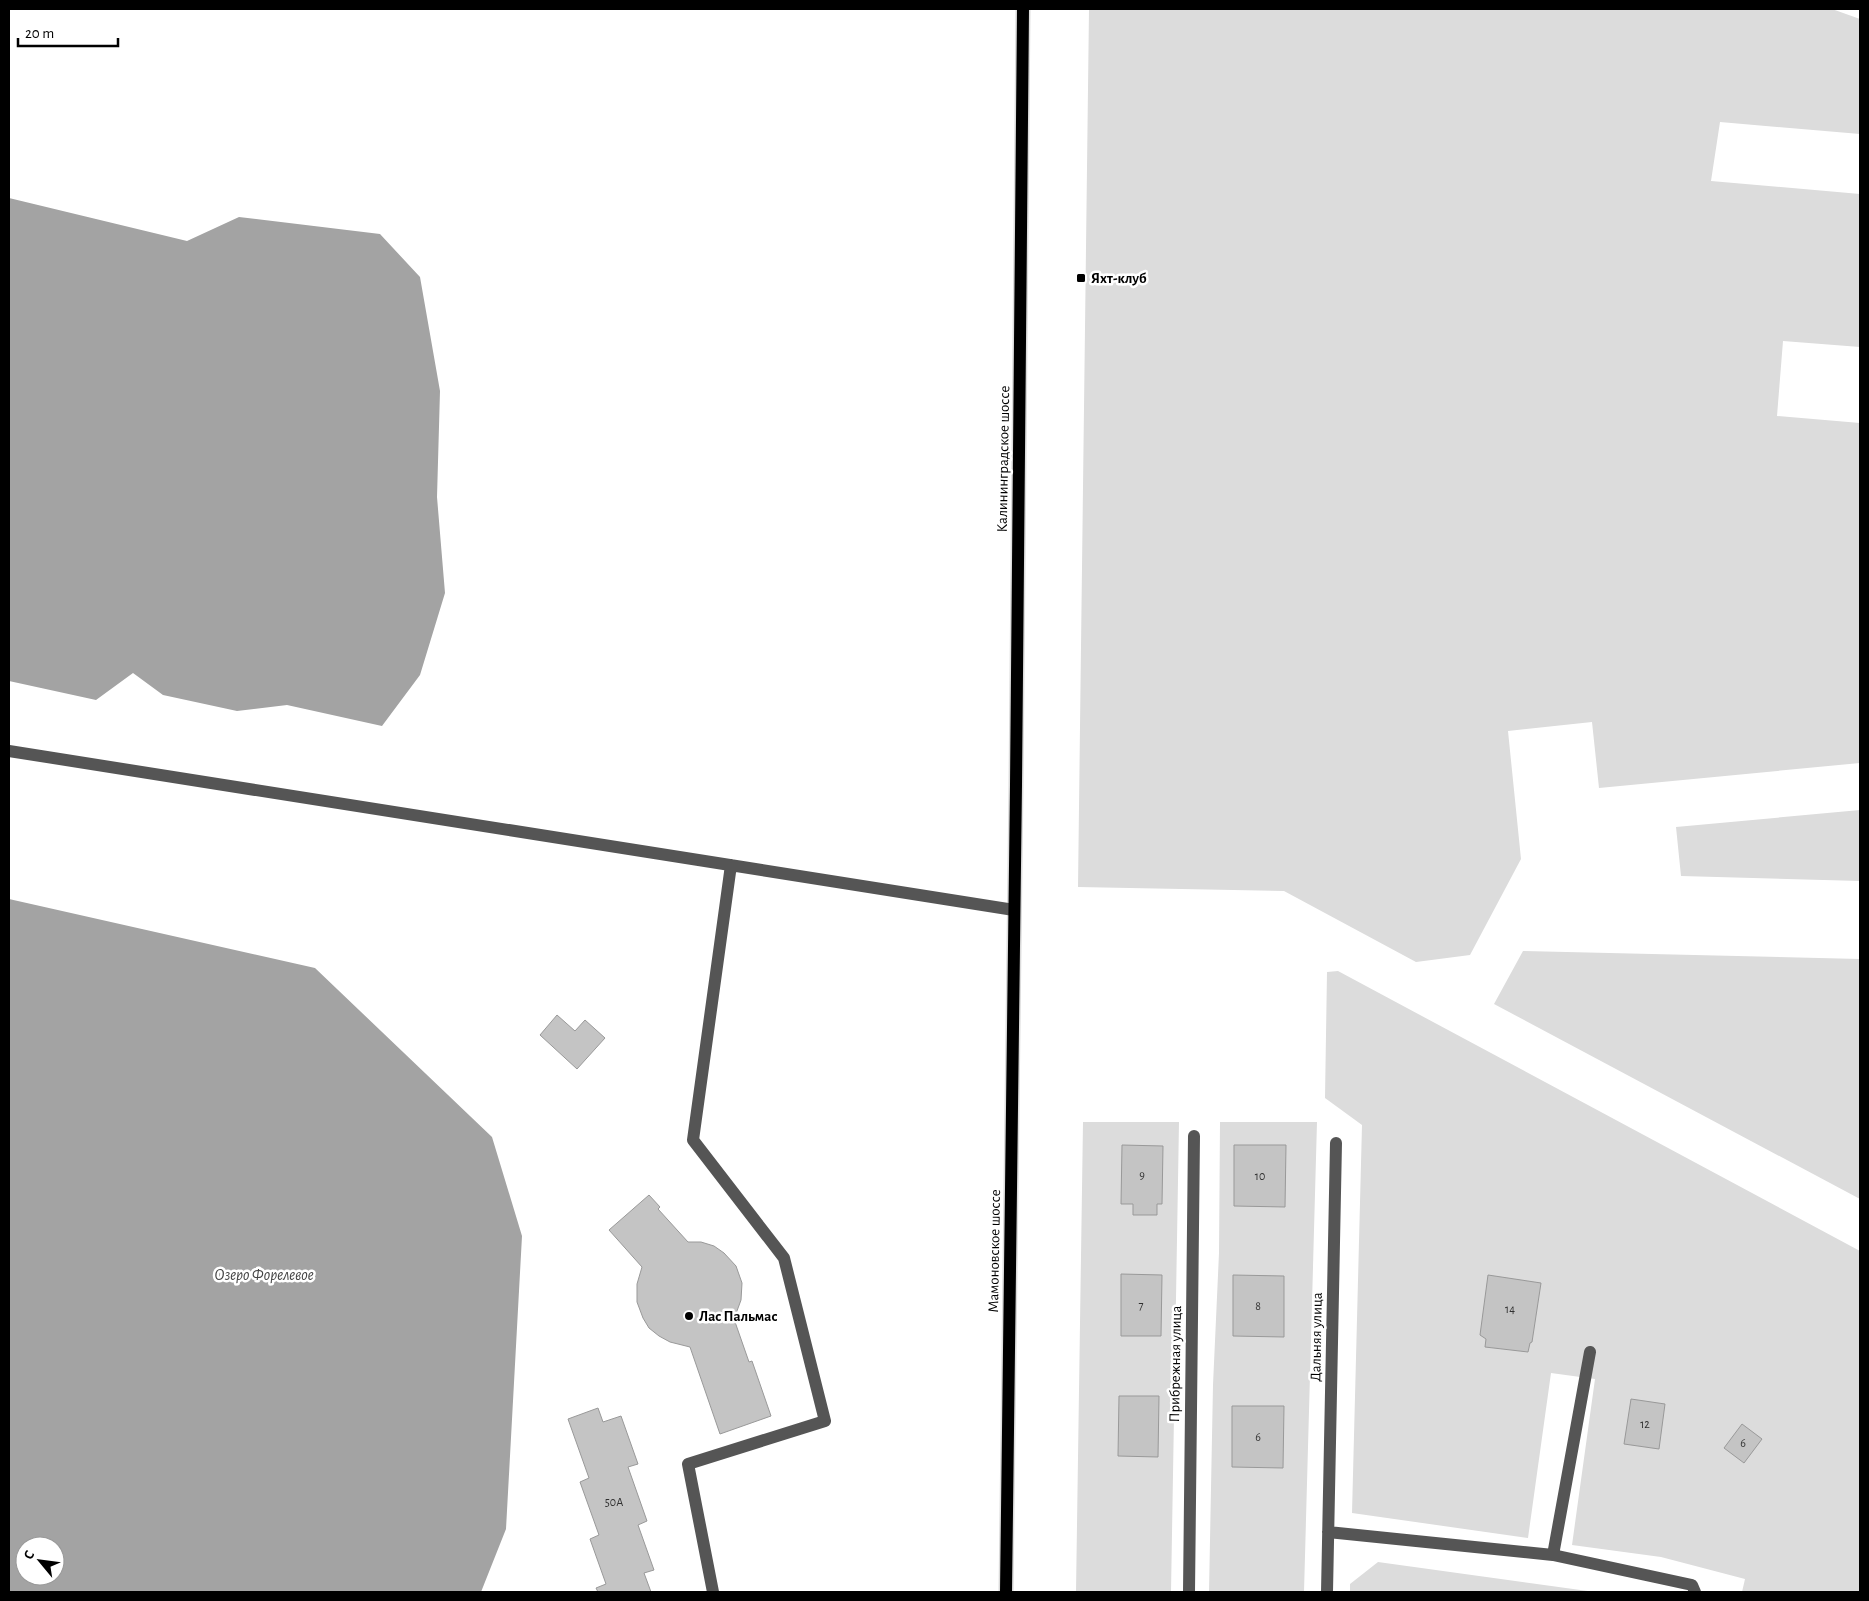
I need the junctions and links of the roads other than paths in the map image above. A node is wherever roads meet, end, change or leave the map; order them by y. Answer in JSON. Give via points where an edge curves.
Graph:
{"nodes":[{"id":1,"x":1023,"y":9,"type":"edge"},
{"id":2,"x":9,"y":751,"type":"edge"},
{"id":3,"x":731,"y":865,"type":"junction"},
{"id":4,"x":1014,"y":910,"type":"junction"},
{"id":5,"x":1194,"y":1136,"type":"dead end"},
{"id":6,"x":1336,"y":1143,"type":"dead end"},
{"id":7,"x":1590,"y":1352,"type":"dead end"},
{"id":8,"x":1328,"y":1532,"type":"junction"},
{"id":9,"x":1553,"y":1555,"type":"junction"},
{"id":10,"x":713,"y":1592,"type":"edge"},
{"id":11,"x":1006,"y":1592,"type":"edge"},
{"id":12,"x":1189,"y":1592,"type":"edge"},
{"id":13,"x":1327,"y":1592,"type":"edge"},
{"id":14,"x":1694,"y":1592,"type":"edge"}],
"edges":[{"from":1,"to":4,"type":"main road","name":"Калининградское шоссе"},
{"from":2,"to":3,"type":"street"},
{"from":3,"to":4,"type":"street"},
{"from":3,"to":10,"type":"street","via":[[693,1140],[784,1258],[825,1421],[688,1464]]},
{"from":4,"to":11,"type":"main road","name":"Мамоновское шоссе"},
{"from":5,"to":12,"type":"street","name":"Прибрежная улица"},
{"from":6,"to":8,"type":"street","name":"Дальняя улица"},
{"from":7,"to":9,"type":"street"},
{"from":8,"to":9,"type":"street"},
{"from":8,"to":13,"type":"street","name":"Дальняя улица"},
{"from":9,"to":14,"type":"street","via":[[1692,1585]]}]}
